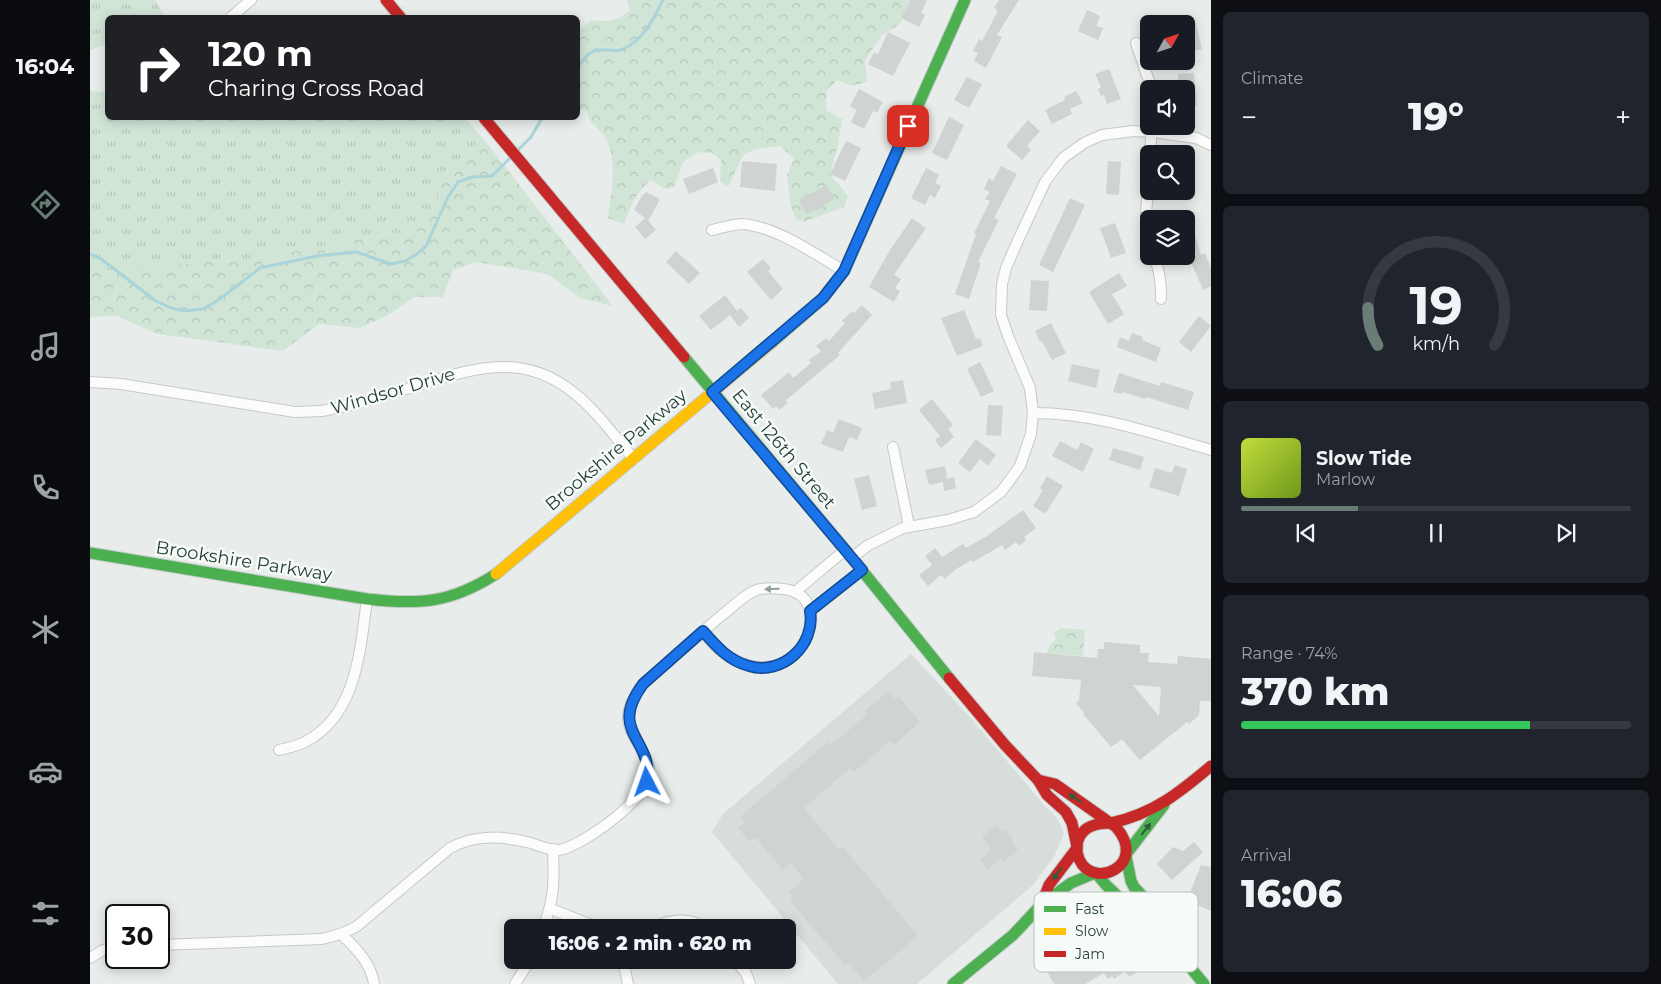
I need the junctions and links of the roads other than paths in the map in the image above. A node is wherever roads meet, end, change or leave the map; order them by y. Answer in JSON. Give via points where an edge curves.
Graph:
{"nodes":[{"id":1,"x":251,"y":0,"type":"edge"},
{"id":2,"x":386,"y":0,"type":"edge"},
{"id":3,"x":965,"y":0,"type":"edge"},
{"id":4,"x":234,"y":15,"type":"edge"},
{"id":5,"x":398,"y":15,"type":"edge"},
{"id":6,"x":1136,"y":43,"type":"dead end"},
{"id":7,"x":1149,"y":80,"type":"edge"},
{"id":8,"x":487,"y":122,"type":"edge"},
{"id":9,"x":1140,"y":130,"type":"edge"},
{"id":10,"x":1181,"y":135,"type":"edge"},
{"id":11,"x":1211,"y":145,"type":"edge"},
{"id":12,"x":712,"y":230,"type":"dead end"},
{"id":13,"x":1158,"y":265,"type":"edge"},
{"id":14,"x":844,"y":271,"type":"junction"},
{"id":15,"x":1161,"y":299,"type":"dead end"},
{"id":16,"x":90,"y":382,"type":"edge"},
{"id":17,"x":712,"y":392,"type":"junction"},
{"id":18,"x":1033,"y":413,"type":"junction"},
{"id":19,"x":893,"y":447,"type":"dead end"},
{"id":20,"x":1211,"y":450,"type":"edge"},
{"id":21,"x":633,"y":458,"type":"junction"},
{"id":22,"x":909,"y":526,"type":"junction"},
{"id":23,"x":90,"y":553,"type":"edge"},
{"id":24,"x":849,"y":554,"type":"junction"},
{"id":25,"x":862,"y":570,"type":"junction"},
{"id":26,"x":795,"y":592,"type":"junction"},
{"id":27,"x":367,"y":599,"type":"junction"},
{"id":28,"x":810,"y":611,"type":"junction"},
{"id":29,"x":703,"y":631,"type":"junction"},
{"id":30,"x":279,"y":750,"type":"dead end"},
{"id":31,"x":1211,"y":766,"type":"edge"},
{"id":32,"x":1038,"y":780,"type":"junction"},
{"id":33,"x":1165,"y":804,"type":"junction"},
{"id":34,"x":1110,"y":823,"type":"junction"},
{"id":35,"x":1077,"y":848,"type":"junction"},
{"id":36,"x":553,"y":849,"type":"junction"},
{"id":37,"x":1126,"y":855,"type":"junction"},
{"id":38,"x":1096,"y":873,"type":"junction"},
{"id":39,"x":1046,"y":892,"type":"edge"},
{"id":40,"x":1059,"y":892,"type":"edge"},
{"id":41,"x":1113,"y":892,"type":"edge"},
{"id":42,"x":1139,"y":892,"type":"edge"},
{"id":43,"x":551,"y":909,"type":"junction"},
{"id":44,"x":1034,"y":913,"type":"edge"},
{"id":45,"x":547,"y":919,"type":"edge"},
{"id":46,"x":576,"y":919,"type":"edge"},
{"id":47,"x":341,"y":934,"type":"junction"},
{"id":48,"x":170,"y":945,"type":"edge"},
{"id":49,"x":105,"y":950,"type":"edge"},
{"id":50,"x":90,"y":958,"type":"edge"},
{"id":51,"x":524,"y":969,"type":"edge"},
{"id":52,"x":625,"y":969,"type":"edge"},
{"id":53,"x":743,"y":969,"type":"edge"},
{"id":54,"x":1194,"y":972,"type":"edge"},
{"id":55,"x":374,"y":984,"type":"edge"},
{"id":56,"x":514,"y":984,"type":"edge"},
{"id":57,"x":628,"y":984,"type":"edge"},
{"id":58,"x":750,"y":984,"type":"edge"},
{"id":59,"x":953,"y":984,"type":"edge"},
{"id":60,"x":1204,"y":984,"type":"edge"}],
"edges":[{"from":1,"to":4,"type":"street"},
{"from":2,"to":5,"type":"street"},
{"from":3,"to":14,"type":"street","name":"Brookshire Parkway"},
{"from":6,"to":7,"type":"street"},
{"from":8,"to":17,"type":"street","name":"East 126th Street"},
{"from":9,"to":18,"type":"street","via":[[1102,135],[1063,158],[1046,182],[1006,268],[1001,315],[1030,388]]},
{"from":10,"to":11,"type":"street"},
{"from":12,"to":14,"type":"street","via":[[741,224],[762,228]]},
{"from":13,"to":15,"type":"street"},
{"from":14,"to":17,"type":"street","name":"Brookshire Parkway","via":[[823,298]]},
{"from":16,"to":21,"type":"street","name":"Windsor Drive","via":[[310,412],[356,404],[471,369],[494,366],[522,369],[549,377],[575,393]]},
{"from":17,"to":21,"type":"street","name":"Brookshire Parkway"},
{"from":17,"to":24,"type":"street","name":"East 126th Street"},
{"from":18,"to":20,"type":"street","via":[[1098,418]]},
{"from":18,"to":22,"type":"street","via":[[1031,434],[1020,466],[1001,492],[974,512]]},
{"from":19,"to":22,"type":"street"},
{"from":21,"to":27,"type":"street","name":"Brookshire Parkway","via":[[500,571],[473,588],[438,601],[420,603]]},
{"from":22,"to":24,"type":"street"},
{"from":23,"to":27,"type":"street","name":"Brookshire Parkway"},
{"from":24,"to":25,"type":"street","name":"East 126th Street"},
{"from":24,"to":26,"type":"street"},
{"from":25,"to":28,"type":"street"},
{"from":25,"to":32,"type":"street","name":"East 126th Street","via":[[963,695]]},
{"from":26,"to":28,"type":"street","via":[[805,599]]},
{"from":26,"to":29,"type":"street","one_way":true,"via":[[781,588],[755,590]]},
{"from":27,"to":30,"type":"street","via":[[354,679],[343,706],[313,737]]},
{"from":28,"to":29,"type":"street","via":[[812,618],[805,643],[779,665],[763,668],[739,662],[720,650]]},
{"from":29,"to":36,"type":"street","via":[[643,684],[630,707],[628,719],[648,763],[647,782],[641,792],[606,826],[563,849]]},
{"from":31,"to":33,"type":"street"},
{"from":34,"to":32,"type":"street","name":"East 126th Street","one_way":true,"via":[[1054,784]]},
{"from":32,"to":35,"type":"street","name":"East 126th Street","via":[[1070,818]]},
{"from":33,"to":34,"type":"street","via":[[1137,817]]},
{"from":37,"to":33,"type":"street","one_way":true},
{"from":34,"to":35,"type":"street","via":[[1089,826],[1079,838]]},
{"from":34,"to":37,"type":"street","via":[[1124,835]]},
{"from":35,"to":38,"type":"street","via":[[1078,858]]},
{"from":35,"to":39,"type":"street","one_way":true},
{"from":36,"to":43,"type":"street"},
{"from":36,"to":47,"type":"street","via":[[508,838],[462,841],[357,926]]},
{"from":37,"to":38,"type":"street","via":[[1122,865],[1114,871]]},
{"from":37,"to":42,"type":"street","via":[[1131,881]]},
{"from":38,"to":40,"type":"street"},
{"from":38,"to":41,"type":"street"},
{"from":43,"to":45,"type":"street"},
{"from":43,"to":46,"type":"street"},
{"from":44,"to":59,"type":"street","via":[[1013,935]]},
{"from":47,"to":48,"type":"street","via":[[322,939]]},
{"from":47,"to":55,"type":"street","via":[[370,967]]},
{"from":49,"to":50,"type":"street"},
{"from":51,"to":56,"type":"street"},
{"from":52,"to":57,"type":"street"},
{"from":53,"to":58,"type":"street"},
{"from":54,"to":60,"type":"street"}]}
